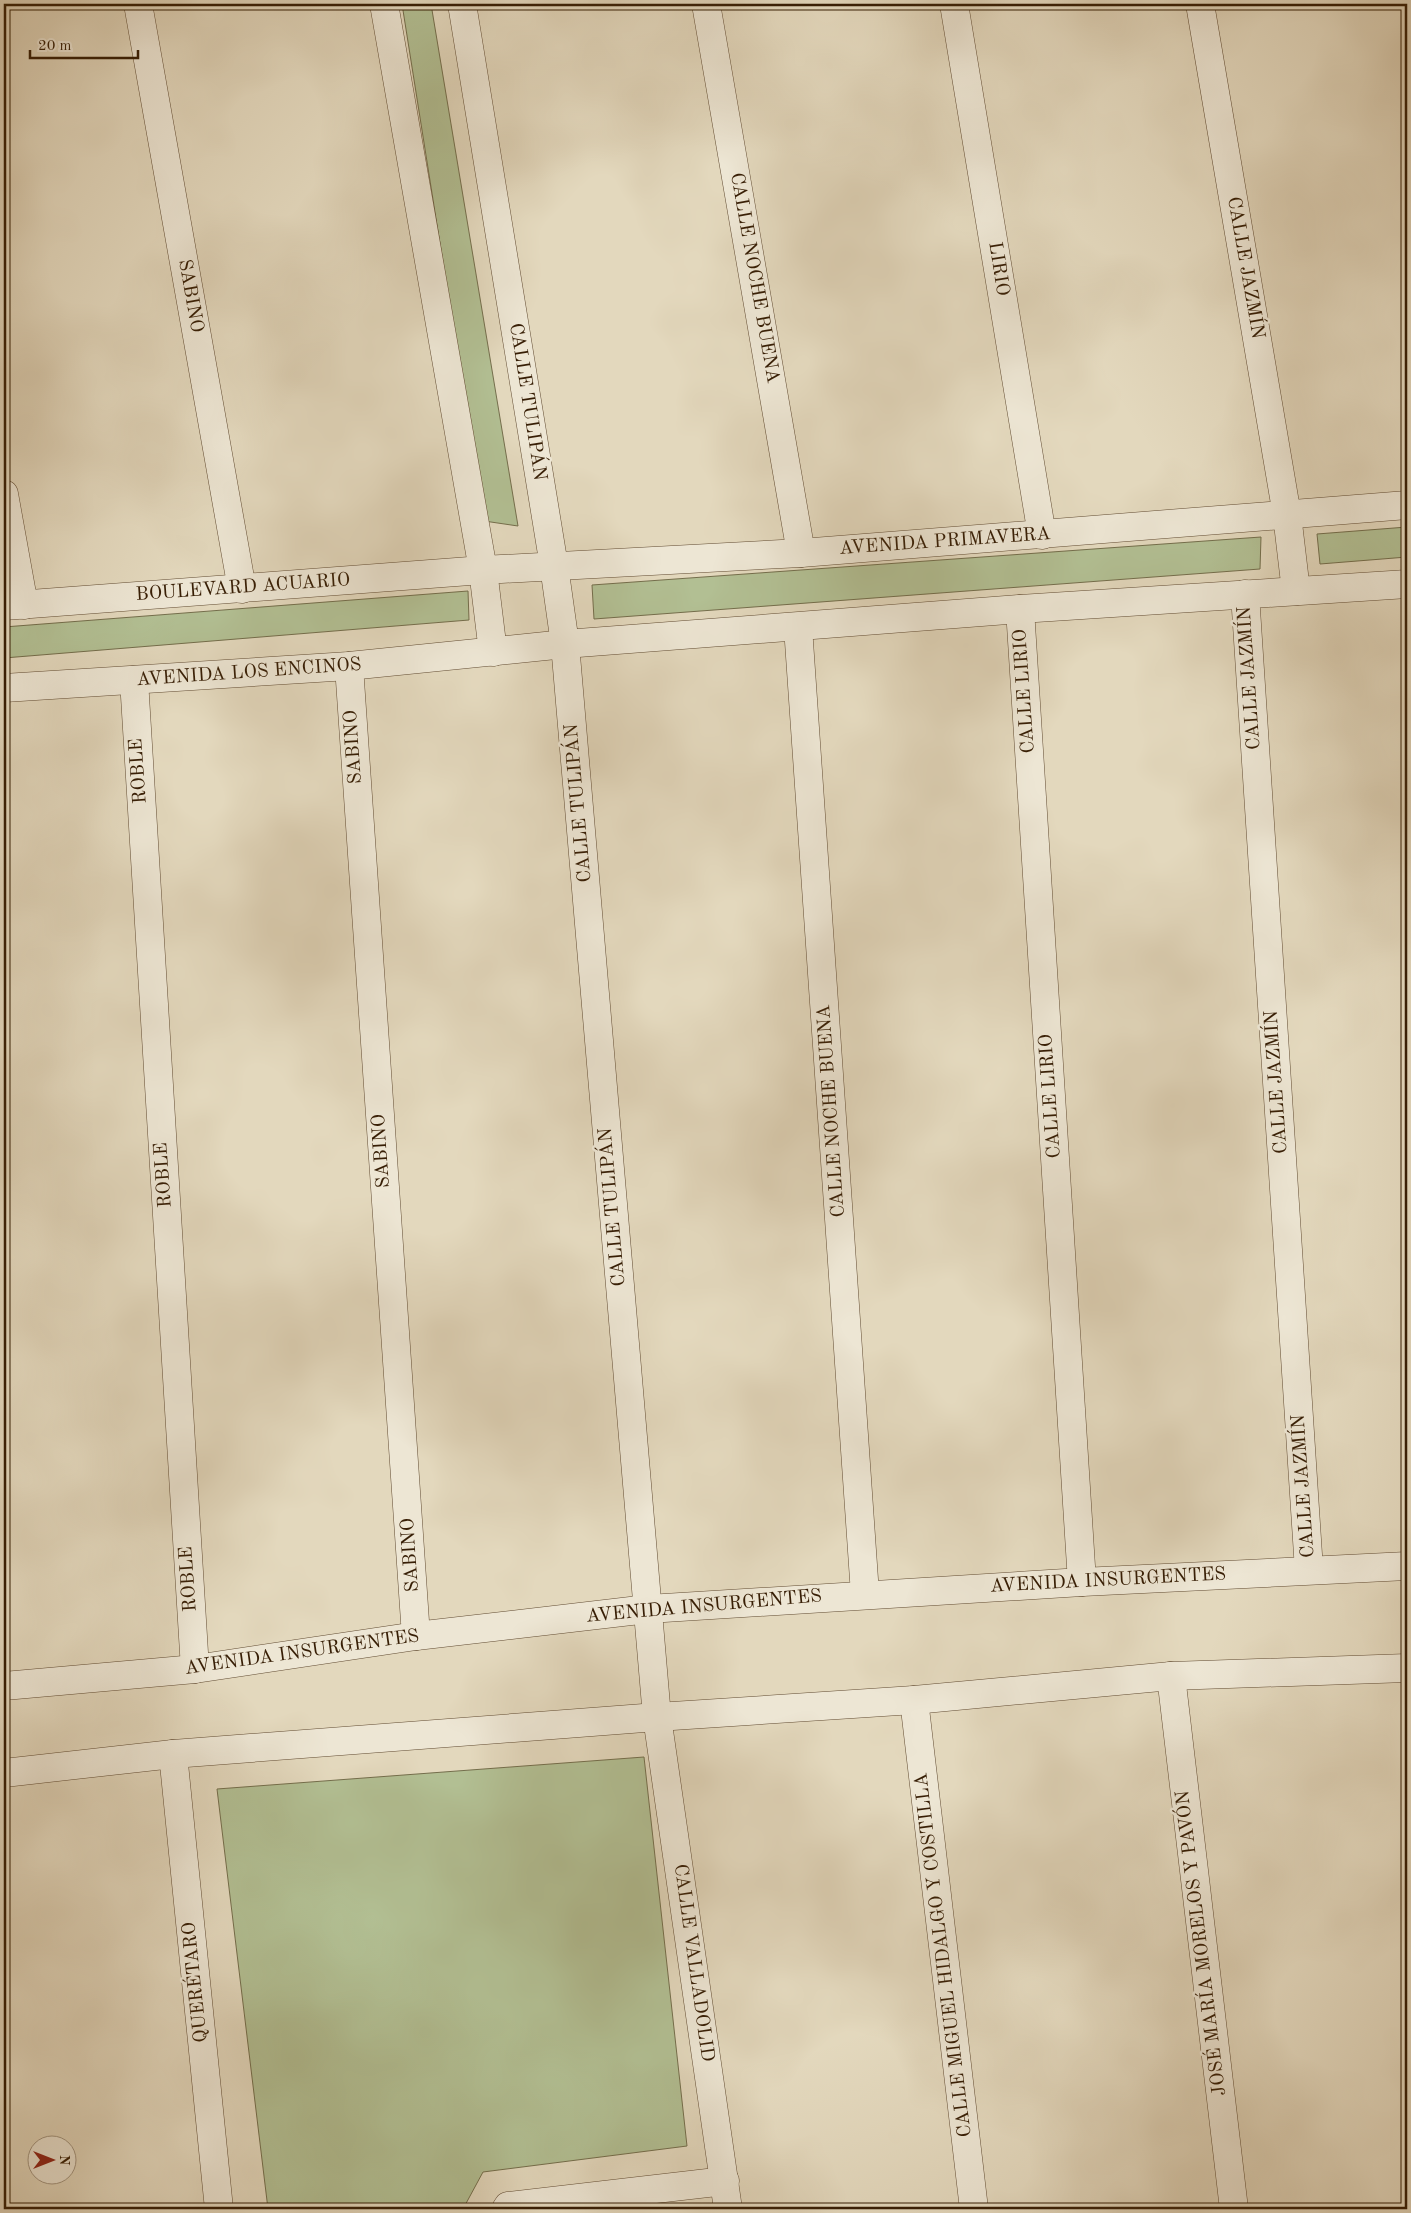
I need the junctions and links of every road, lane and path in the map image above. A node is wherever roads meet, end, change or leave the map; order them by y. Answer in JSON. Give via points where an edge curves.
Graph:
{"nodes":[{"id":1,"x":138,"y":4,"type":"edge"},
{"id":2,"x":384,"y":4,"type":"edge"},
{"id":3,"x":462,"y":4,"type":"edge"},
{"id":4,"x":706,"y":4,"type":"edge"},
{"id":5,"x":954,"y":4,"type":"edge"},
{"id":6,"x":1200,"y":4,"type":"edge"},
{"id":7,"x":4,"y":494,"type":"edge"},
{"id":8,"x":1407,"y":505,"type":"edge"},
{"id":9,"x":1287,"y":515,"type":"junction"},
{"id":10,"x":1042,"y":535,"type":"junction"},
{"id":11,"x":801,"y":552,"type":"junction"},
{"id":12,"x":554,"y":566,"type":"junction"},
{"id":13,"x":483,"y":570,"type":"junction"},
{"id":14,"x":1407,"y":584,"type":"edge"},
{"id":15,"x":242,"y":588,"type":"junction"},
{"id":16,"x":1296,"y":591,"type":"junction"},
{"id":17,"x":1244,"y":594,"type":"junction"},
{"id":18,"x":14,"y":605,"type":"edge"},
{"id":19,"x":1020,"y":610,"type":"junction"},
{"id":20,"x":798,"y":627,"type":"junction"},
{"id":21,"x":565,"y":644,"type":"junction"},
{"id":22,"x":493,"y":652,"type":"junction"},
{"id":23,"x":348,"y":666,"type":"junction"},
{"id":24,"x":134,"y":680,"type":"junction"},
{"id":25,"x":4,"y":688,"type":"edge"},
{"id":26,"x":1407,"y":1566,"type":"edge"},
{"id":27,"x":1309,"y":1570,"type":"junction"},
{"id":28,"x":1082,"y":1582,"type":"junction"},
{"id":29,"x":865,"y":1594,"type":"junction"},
{"id":30,"x":648,"y":1609,"type":"junction"},
{"id":31,"x":416,"y":1636,"type":"junction"},
{"id":32,"x":1407,"y":1668,"type":"edge"},
{"id":33,"x":195,"y":1669,"type":"junction"},
{"id":34,"x":1171,"y":1676,"type":"junction"},
{"id":35,"x":4,"y":1686,"type":"edge"},
{"id":36,"x":914,"y":1700,"type":"junction"},
{"id":37,"x":657,"y":1717,"type":"junction"},
{"id":38,"x":174,"y":1754,"type":"junction"},
{"id":39,"x":4,"y":1773,"type":"edge"},
{"id":40,"x":725,"y":2181,"type":"junction"},
{"id":41,"x":219,"y":2209,"type":"edge"},
{"id":42,"x":506,"y":2209,"type":"edge"},
{"id":43,"x":728,"y":2209,"type":"edge"},
{"id":44,"x":974,"y":2209,"type":"edge"},
{"id":45,"x":1234,"y":2209,"type":"edge"}],
"edges":[{"from":1,"to":15,"type":"street","name":"SABINO"},
{"from":2,"to":13,"type":"street"},
{"from":3,"to":12,"type":"street","name":"CALLE TULIPÁN"},
{"from":4,"to":11,"type":"street","name":"CALLE NOCHE BUENA"},
{"from":5,"to":10,"type":"street","name":"LIRIO"},
{"from":6,"to":9,"type":"street","name":"CALLE JAZMÍN"},
{"from":7,"to":18,"type":"street"},
{"from":8,"to":9,"type":"street","name":"AVENIDA PRIMAVERA"},
{"from":9,"to":10,"type":"street","name":"AVENIDA PRIMAVERA"},
{"from":9,"to":16,"type":"street","name":"CALLE JAZMÍN"},
{"from":10,"to":11,"type":"street","name":"AVENIDA PRIMAVERA"},
{"from":11,"to":12,"type":"street","name":"AVENIDA PRIMAVERA"},
{"from":12,"to":13,"type":"street","name":"AVENIDA PRIMAVERA"},
{"from":12,"to":21,"type":"street","name":"CALLE TULIPÁN"},
{"from":13,"to":15,"type":"street","name":"BOULEVARD ACUARIO"},
{"from":13,"to":22,"type":"street"},
{"from":14,"to":16,"type":"street"},
{"from":15,"to":18,"type":"street","name":"BOULEVARD ACUARIO"},
{"from":16,"to":17,"type":"street"},
{"from":17,"to":19,"type":"street"},
{"from":17,"to":27,"type":"street","name":"CALLE JAZMÍN"},
{"from":19,"to":20,"type":"street"},
{"from":19,"to":28,"type":"street","name":"CALLE LIRIO"},
{"from":20,"to":21,"type":"street"},
{"from":20,"to":29,"type":"street","name":"CALLE NOCHE BUENA"},
{"from":21,"to":22,"type":"street"},
{"from":21,"to":30,"type":"street","name":"CALLE TULIPÁN"},
{"from":22,"to":23,"type":"street","name":"AVENIDA LOS ENCINOS"},
{"from":23,"to":24,"type":"street","name":"AVENIDA LOS ENCINOS"},
{"from":23,"to":31,"type":"street","name":"SABINO"},
{"from":24,"to":25,"type":"street","name":"AVENIDA LOS ENCINOS"},
{"from":24,"to":33,"type":"street","name":"ROBLE"},
{"from":26,"to":27,"type":"street","name":"AVENIDA INSURGENTES"},
{"from":27,"to":28,"type":"street","name":"AVENIDA INSURGENTES"},
{"from":28,"to":29,"type":"street","name":"AVENIDA INSURGENTES"},
{"from":29,"to":30,"type":"street","name":"AVENIDA INSURGENTES"},
{"from":30,"to":31,"type":"street","name":"AVENIDA INSURGENTES"},
{"from":30,"to":37,"type":"street","name":"CALLE TULIPÁN"},
{"from":31,"to":33,"type":"street","name":"AVENIDA INSURGENTES"},
{"from":32,"to":34,"type":"street"},
{"from":33,"to":35,"type":"street","name":"AVENIDA INSURGENTES"},
{"from":34,"to":36,"type":"street"},
{"from":34,"to":45,"type":"street","name":"JOSÉ MARÍA MORELOS Y PAVÓN"},
{"from":36,"to":37,"type":"street"},
{"from":36,"to":44,"type":"street","name":"CALLE MIGUEL HIDALGO Y COSTILLA"},
{"from":37,"to":38,"type":"street"},
{"from":37,"to":40,"type":"street","name":"CALLE VALLADOLID"},
{"from":38,"to":39,"type":"street"},
{"from":38,"to":41,"type":"street","name":"QUERÉTARO"},
{"from":40,"to":42,"type":"street","via":[[508,2206]]},
{"from":40,"to":43,"type":"street","name":"CALLE VALLADOLID"}]}
